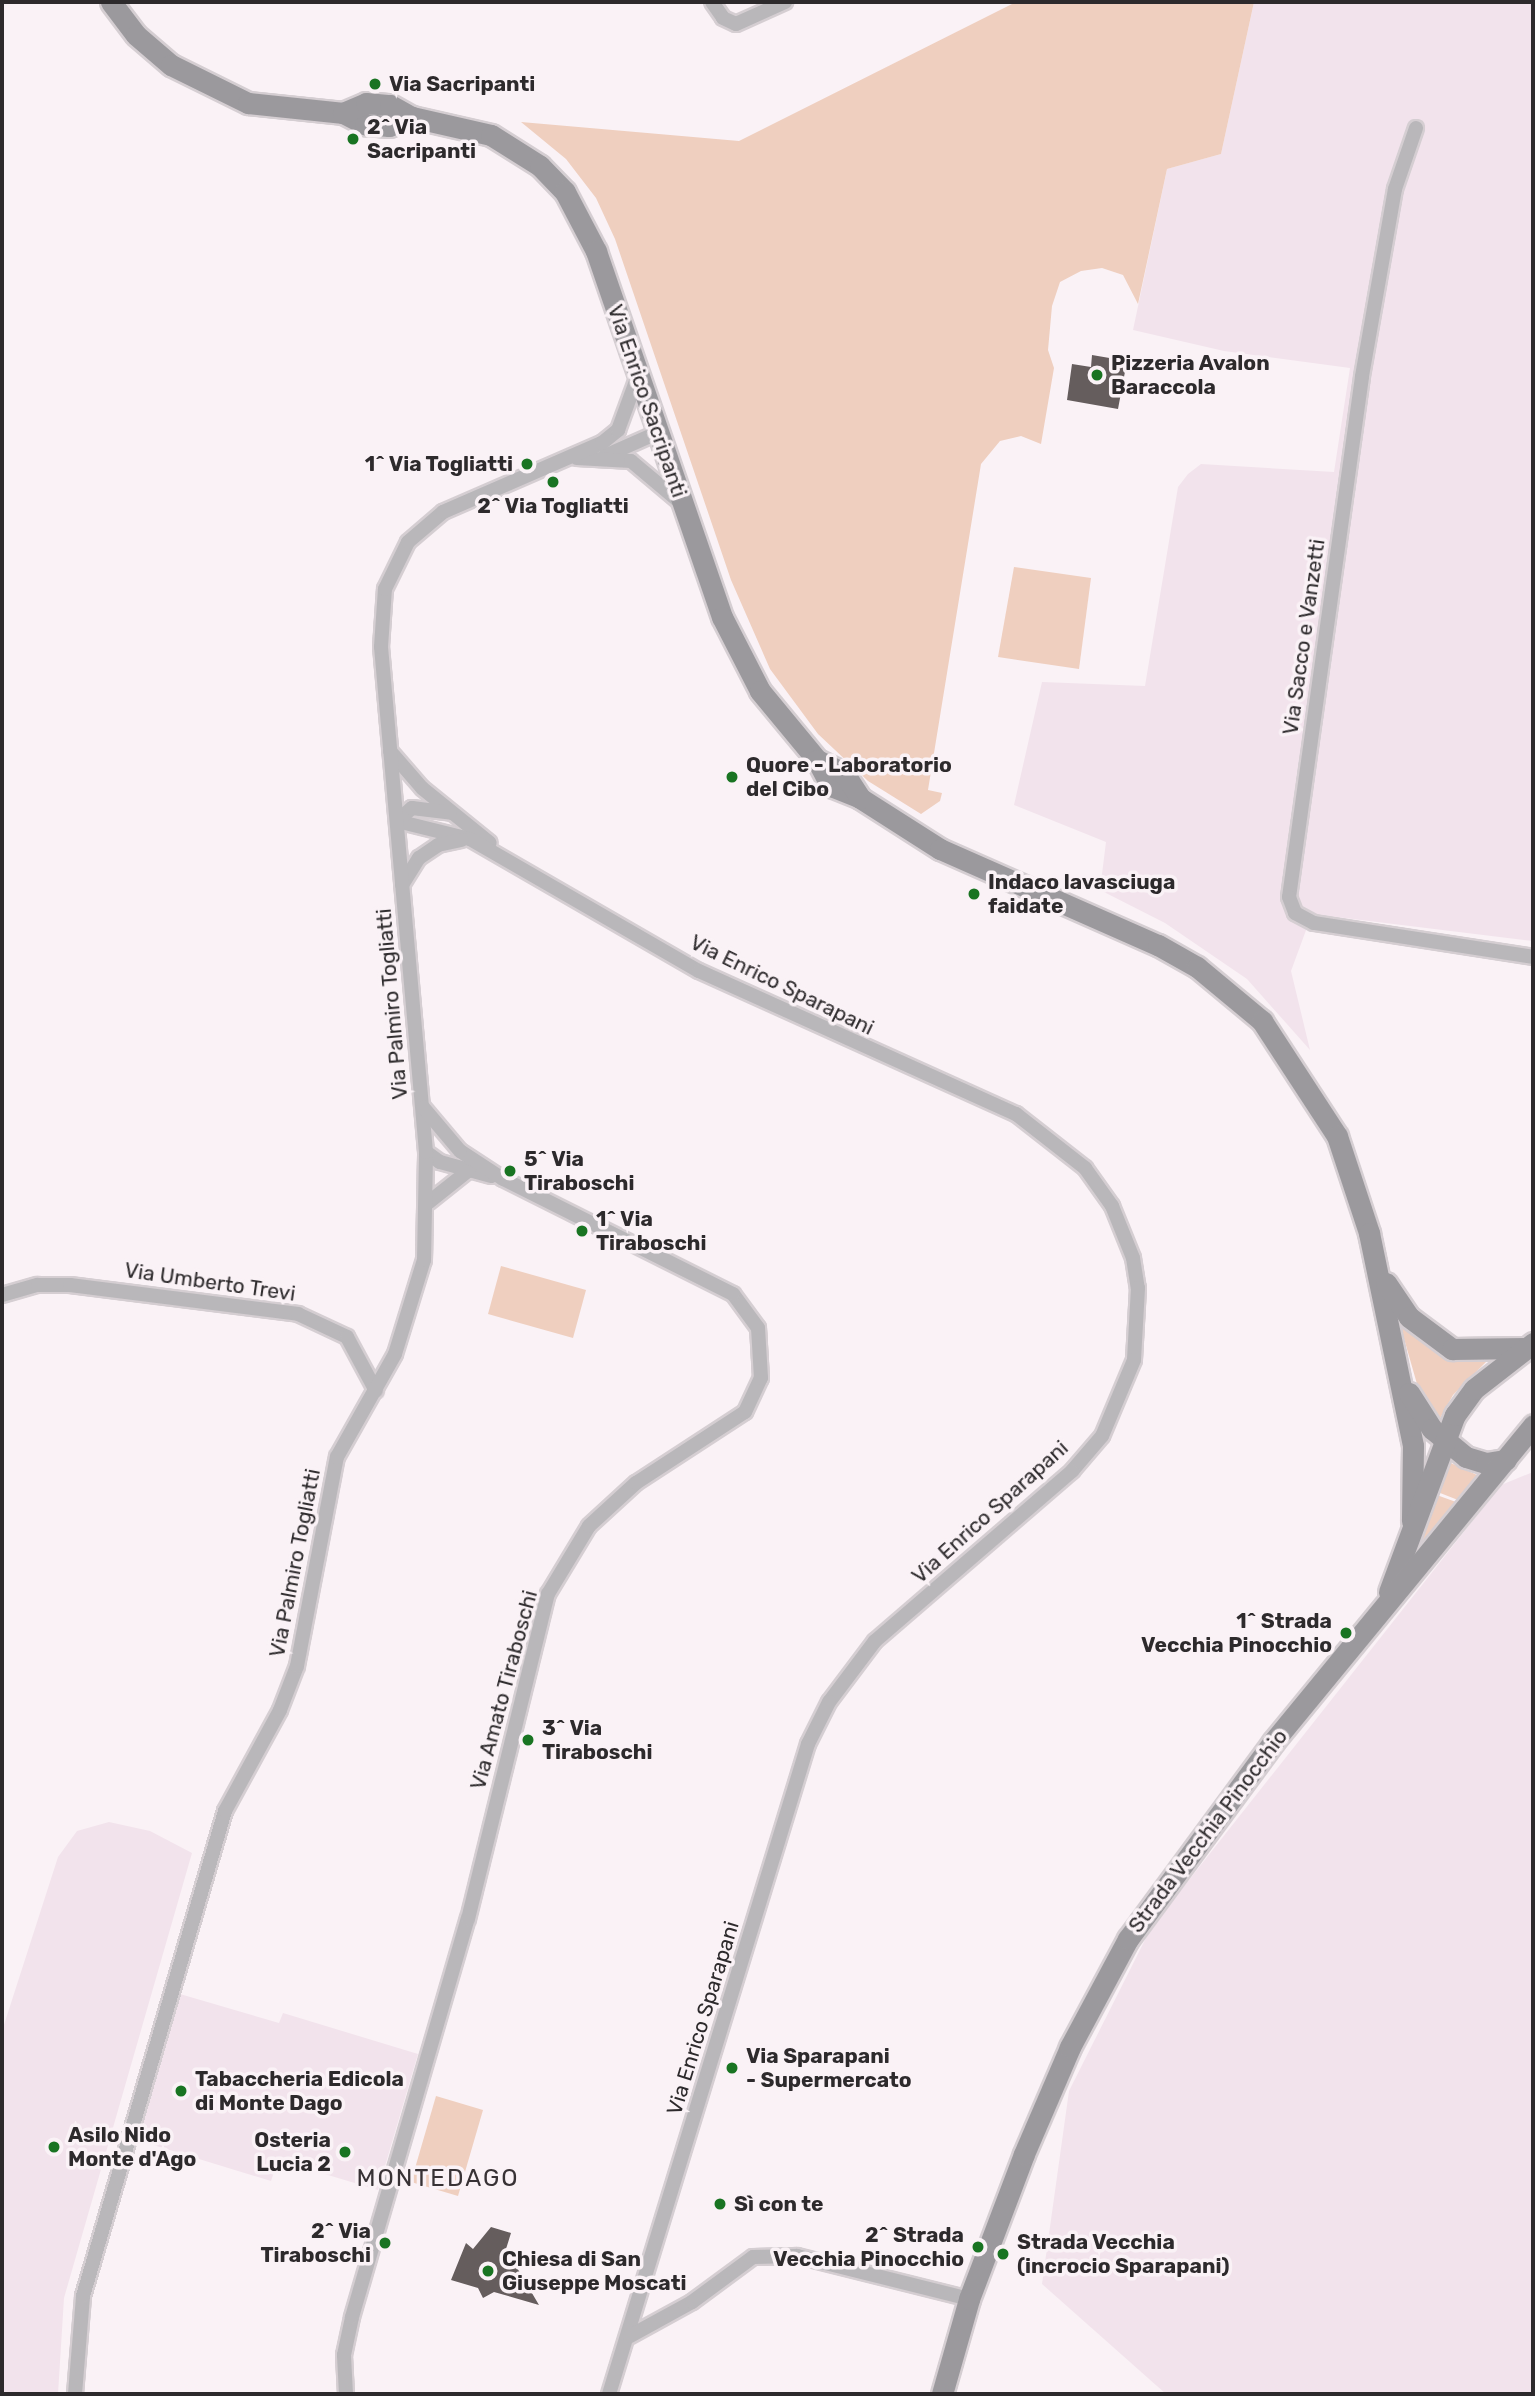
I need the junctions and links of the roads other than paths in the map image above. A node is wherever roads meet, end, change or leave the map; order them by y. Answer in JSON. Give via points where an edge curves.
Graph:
{"nodes":[{"id":1,"x":111,"y":2,"type":"edge"},
{"id":2,"x":712,"y":2,"type":"edge"},
{"id":3,"x":785,"y":2,"type":"edge"},
{"id":4,"x":1416,"y":128,"type":"dead end"},
{"id":5,"x":639,"y":375,"type":"junction"},
{"id":6,"x":657,"y":433,"type":"junction"},
{"id":7,"x":601,"y":450,"type":"junction"},
{"id":8,"x":681,"y":503,"type":"junction"},
{"id":9,"x":390,"y":751,"type":"junction"},
{"id":10,"x":457,"y":815,"type":"junction"},
{"id":11,"x":397,"y":821,"type":"junction"},
{"id":12,"x":470,"y":839,"type":"junction"},
{"id":13,"x":507,"y":857,"type":"junction"},
{"id":14,"x":402,"y":885,"type":"junction"},
{"id":15,"x":1533,"y":957,"type":"edge"},
{"id":16,"x":423,"y":1106,"type":"junction"},
{"id":17,"x":460,"y":1151,"type":"junction"},
{"id":18,"x":426,"y":1152,"type":"junction"},
{"id":19,"x":468,"y":1171,"type":"junction"},
{"id":20,"x":502,"y":1179,"type":"junction"},
{"id":21,"x":429,"y":1202,"type":"junction"},
{"id":22,"x":1377,"y":1269,"type":"junction"},
{"id":23,"x":2,"y":1296,"type":"edge"},
{"id":24,"x":1530,"y":1345,"type":"edge"},
{"id":25,"x":1404,"y":1385,"type":"junction"},
{"id":26,"x":376,"y":1391,"type":"junction"},
{"id":27,"x":1533,"y":1425,"type":"edge"},
{"id":28,"x":1442,"y":1438,"type":"junction"},
{"id":29,"x":1506,"y":1461,"type":"junction"},
{"id":30,"x":1412,"y":1521,"type":"junction"},
{"id":31,"x":1386,"y":1601,"type":"junction"},
{"id":32,"x":969,"y":2300,"type":"junction"},
{"id":33,"x":630,"y":2336,"type":"junction"},
{"id":34,"x":75,"y":2394,"type":"edge"},
{"id":35,"x":346,"y":2394,"type":"edge"},
{"id":36,"x":609,"y":2394,"type":"edge"},
{"id":37,"x":942,"y":2394,"type":"edge"}],
"edges":[{"from":1,"to":5,"type":"street","name":"Via Enrico Sacripanti","via":[[136,35],[199,83],[248,103],[343,113],[365,124],[389,126],[412,117],[491,135],[540,166],[565,192],[596,251]]},
{"from":2,"to":3,"type":"street","via":[[723,18],[736,24]]},
{"from":4,"to":15,"type":"street","name":"Via Sacco e Vanzetti","via":[[1395,189],[1362,377],[1289,897],[1295,913],[1314,923]]},
{"from":5,"to":6,"type":"street","name":"Via Enrico Sacripanti"},
{"from":5,"to":7,"type":"street","name":"Via Palmiro Togliatti","via":[[618,430]]},
{"from":6,"to":7,"type":"street","name":"Via Palmiro Togliatti"},
{"from":6,"to":8,"type":"street","name":"Via Enrico Sacripanti"},
{"from":7,"to":8,"type":"street","via":[[631,461]]},
{"from":7,"to":9,"type":"street","name":"Via Palmiro Togliatti","via":[[443,512],[397,559],[380,614]]},
{"from":8,"to":22,"type":"street","name":"Via Enrico Sacripanti","via":[[740,657],[760,691],[817,760],[845,773],[860,798],[940,849],[1158,945],[1237,998],[1286,1053],[1337,1136]]},
{"from":9,"to":10,"type":"street","name":"Via Enrico Sparapani","via":[[422,788]]},
{"from":9,"to":11,"type":"street","name":"Via Palmiro Togliatti"},
{"from":10,"to":11,"type":"street","via":[[412,808]]},
{"from":10,"to":13,"type":"street","name":"Via Enrico Sparapani"},
{"from":11,"to":12,"type":"street","name":"Via Enrico Sparapani"},
{"from":11,"to":14,"type":"street","name":"Via Palmiro Togliatti"},
{"from":12,"to":13,"type":"street","name":"Via Enrico Sparapani"},
{"from":12,"to":14,"type":"street","via":[[428,851]]},
{"from":13,"to":33,"type":"street","name":"Via Enrico Sparapani","via":[[699,971],[1016,1114],[1053,1138],[1085,1168],[1112,1206],[1133,1258],[1138,1288],[1134,1360],[1102,1436],[1072,1471],[875,1641],[829,1702],[808,1744]]},
{"from":14,"to":16,"type":"street","name":"Via Palmiro Togliatti"},
{"from":16,"to":17,"type":"street","name":"Via Amato Tiraboschi"},
{"from":16,"to":18,"type":"street","name":"Via Palmiro Togliatti"},
{"from":17,"to":18,"type":"street"},
{"from":17,"to":20,"type":"street","name":"Via Amato Tiraboschi"},
{"from":18,"to":19,"type":"street","name":"Via Amato Tiraboschi"},
{"from":18,"to":21,"type":"street","name":"Via Palmiro Togliatti"},
{"from":19,"to":20,"type":"street","name":"Via Amato Tiraboschi"},
{"from":19,"to":21,"type":"street"},
{"from":20,"to":35,"type":"street","name":"Via Amato Tiraboschi","via":[[733,1294],[758,1328],[761,1378],[745,1412],[636,1483],[589,1526],[548,1594],[468,1919],[352,2316],[344,2355]]},
{"from":21,"to":26,"type":"street","name":"Via Palmiro Togliatti","via":[[414,1303]]},
{"from":22,"to":24,"type":"street","name":"Via Enrico Sacripanti","via":[[1409,1317],[1452,1349]]},
{"from":22,"to":25,"type":"street","name":"Via Enrico Sacripanti"},
{"from":23,"to":26,"type":"street","name":"Via Umberto Trevi","via":[[38,1286],[71,1285],[298,1314],[347,1338]]},
{"from":24,"to":28,"type":"street","name":"Strada Vecchia Pinocchio","via":[[1474,1389]]},
{"from":25,"to":28,"type":"street","name":"Via Enrico Sacripanti"},
{"from":25,"to":30,"type":"street","name":"Via Enrico Sacripanti","via":[[1413,1446]]},
{"from":26,"to":34,"type":"street","name":"Via Palmiro Togliatti","via":[[337,1457],[297,1666],[280,1710],[225,1811],[83,2296]]},
{"from":27,"to":29,"type":"street","name":"Strada Vecchia Pinocchio"},
{"from":28,"to":29,"type":"street","via":[[1477,1461]]},
{"from":28,"to":30,"type":"street","name":"Strada Vecchia Pinocchio"},
{"from":29,"to":31,"type":"street","name":"Strada Vecchia Pinocchio"},
{"from":30,"to":31,"type":"street","name":"Strada Vecchia Pinocchio"},
{"from":31,"to":32,"type":"street","name":"Strada Vecchia Pinocchio","via":[[1194,1843],[1128,1939],[1070,2047]]},
{"from":32,"to":33,"type":"street","via":[[797,2256],[753,2257],[692,2302]]},
{"from":32,"to":37,"type":"street","name":"Strada Vecchia Pinocchio"},
{"from":33,"to":36,"type":"street","name":"Via Enrico Sparapani"}]}
